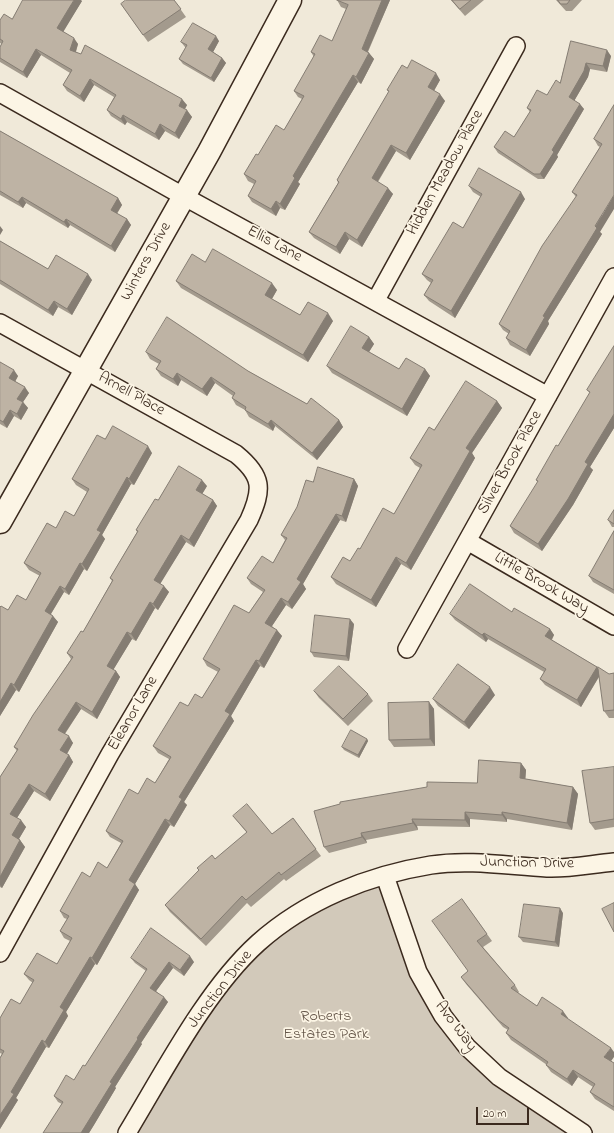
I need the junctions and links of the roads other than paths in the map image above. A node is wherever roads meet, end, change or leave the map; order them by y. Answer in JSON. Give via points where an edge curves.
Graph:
{"nodes":[{"id":1,"x":286,"y":1,"type":"edge"},
{"id":2,"x":516,"y":46,"type":"dead end"},
{"id":3,"x":0,"y":93,"type":"edge"},
{"id":4,"x":183,"y":196,"type":"junction"},
{"id":5,"x":614,"y":277,"type":"edge"},
{"id":6,"x":376,"y":300,"type":"junction"},
{"id":7,"x":0,"y":323,"type":"edge"},
{"id":8,"x":87,"y":371,"type":"junction"},
{"id":9,"x":548,"y":396,"type":"junction"},
{"id":10,"x":256,"y":475,"type":"joint"},
{"id":11,"x":0,"y":522,"type":"edge"},
{"id":12,"x":468,"y":542,"type":"junction"},
{"id":13,"x":614,"y":626,"type":"edge"},
{"id":14,"x":408,"y":649,"type":"dead end"},
{"id":15,"x":614,"y":862,"type":"edge"},
{"id":16,"x":385,"y":876,"type":"junction"},
{"id":17,"x":0,"y":952,"type":"edge"},
{"id":18,"x":127,"y":1133,"type":"edge"},
{"id":19,"x":583,"y":1133,"type":"edge"}],
"edges":[{"from":1,"to":4,"type":"street","name":"Winters Drive"},
{"from":2,"to":6,"type":"street","name":"Hidden Meadow Place"},
{"from":3,"to":4,"type":"street","name":"Ellis Lane"},
{"from":4,"to":6,"type":"street","name":"Ellis Lane"},
{"from":4,"to":8,"type":"street","name":"Winters Drive"},
{"from":5,"to":9,"type":"street","name":"Silver Brook Place"},
{"from":6,"to":9,"type":"street","name":"Ellis Lane"},
{"from":7,"to":8,"type":"street","name":"Arnell Place"},
{"from":8,"to":10,"type":"street","name":"Arnell Place","via":[[236,454]]},
{"from":8,"to":11,"type":"street","name":"Winters Drive"},
{"from":9,"to":12,"type":"street","name":"Silver Brook Place"},
{"from":10,"to":17,"type":"street","name":"Eleanor Lane","via":[[259,485],[258,500],[249,520],[110,754]]},
{"from":12,"to":13,"type":"street","name":"Little Brook Way"},
{"from":12,"to":14,"type":"street","name":"Silver Brook Place"},
{"from":15,"to":16,"type":"street","name":"Junction Drive","via":[[550,868],[460,863],[432,865]]},
{"from":16,"to":18,"type":"street","name":"Junction Drive","via":[[356,884],[306,908],[258,942],[224,980],[189,1030]]},
{"from":16,"to":19,"type":"street","name":"Avo Way","via":[[418,972],[443,1016],[467,1047],[499,1077]]}]}
